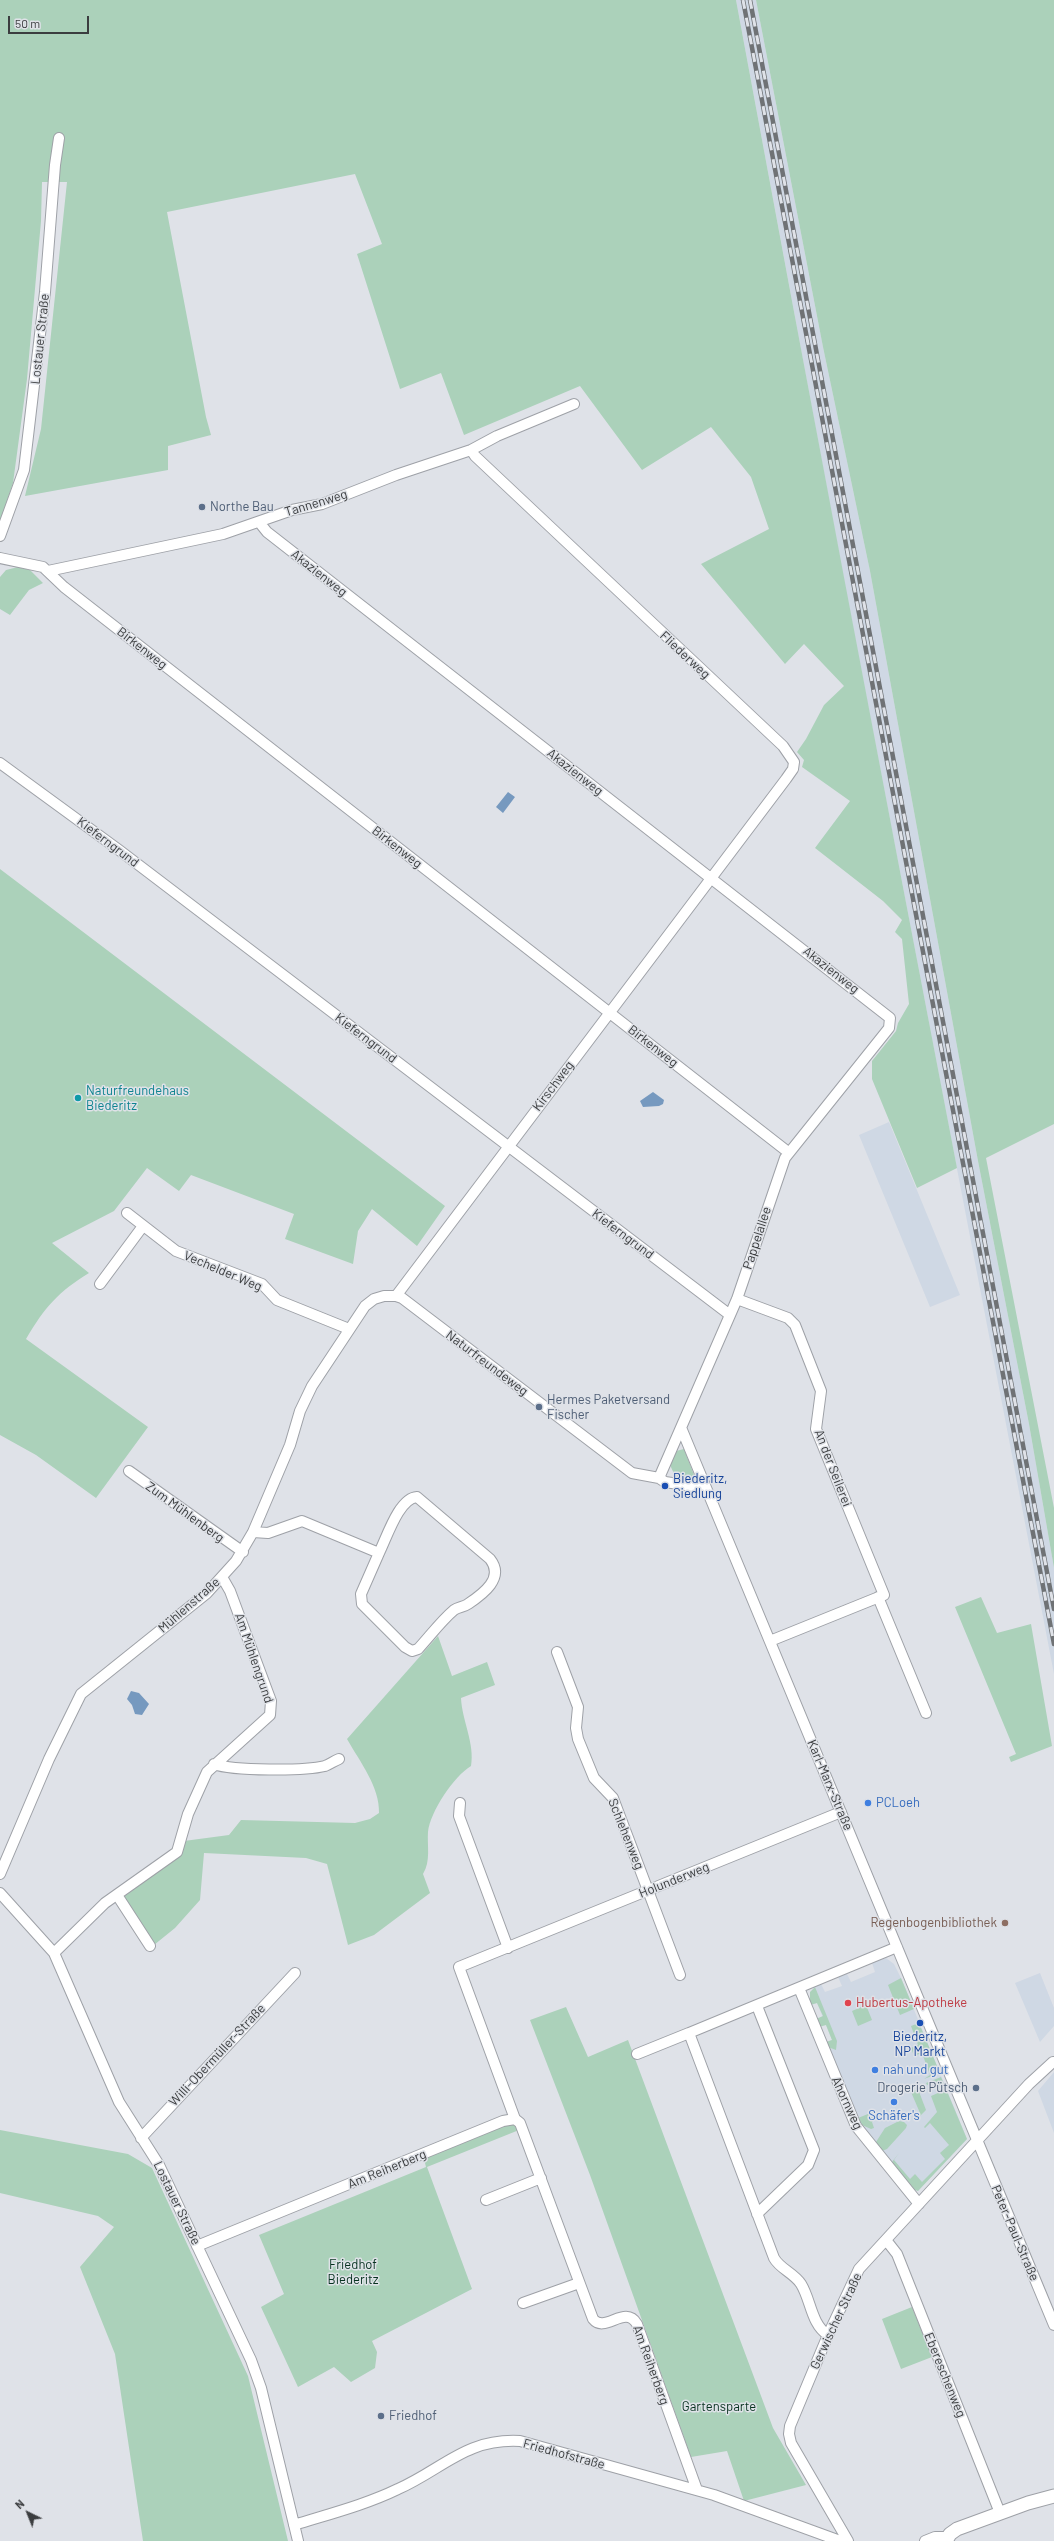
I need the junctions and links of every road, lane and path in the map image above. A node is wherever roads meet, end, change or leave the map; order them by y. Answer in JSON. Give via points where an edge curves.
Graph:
{"nodes":[{"id":1,"x":59,"y":138,"type":"dead end"},
{"id":2,"x":574,"y":404,"type":"dead end"},
{"id":3,"x":471,"y":450,"type":"junction"},
{"id":4,"x":259,"y":522,"type":"junction"},
{"id":5,"x":0,"y":536,"type":"edge"},
{"id":6,"x":0,"y":558,"type":"edge"},
{"id":7,"x":48,"y":571,"type":"junction"},
{"id":8,"x":0,"y":763,"type":"edge"},
{"id":9,"x":711,"y":876,"type":"junction"},
{"id":10,"x":609,"y":1012,"type":"junction"},
{"id":11,"x":891,"y":1020,"type":"joint"},
{"id":12,"x":507,"y":1146,"type":"junction"},
{"id":13,"x":788,"y":1152,"type":"junction"},
{"id":14,"x":127,"y":1213,"type":"dead end"},
{"id":15,"x":143,"y":1226,"type":"junction"},
{"id":16,"x":100,"y":1284,"type":"dead end"},
{"id":17,"x":396,"y":1296,"type":"junction"},
{"id":18,"x":737,"y":1299,"type":"junction"},
{"id":19,"x":730,"y":1315,"type":"junction"},
{"id":20,"x":349,"y":1329,"type":"junction"},
{"id":21,"x":682,"y":1430,"type":"junction"},
{"id":22,"x":129,"y":1471,"type":"dead end"},
{"id":23,"x":659,"y":1478,"type":"junction"},
{"id":24,"x":706,"y":1488,"type":"junction"},
{"id":25,"x":253,"y":1532,"type":"junction"},
{"id":26,"x":242,"y":1552,"type":"junction"},
{"id":27,"x":380,"y":1553,"type":"junction"},
{"id":28,"x":222,"y":1577,"type":"junction"},
{"id":29,"x":878,"y":1597,"type":"junction"},
{"id":30,"x":770,"y":1641,"type":"junction"},
{"id":31,"x":557,"y":1652,"type":"dead end"},
{"id":32,"x":926,"y":1713,"type":"dead end"},
{"id":33,"x":339,"y":1759,"type":"dead end"},
{"id":34,"x":214,"y":1764,"type":"junction"},
{"id":35,"x":460,"y":1803,"type":"dead end"},
{"id":36,"x":840,"y":1812,"type":"junction"},
{"id":37,"x":0,"y":1874,"type":"edge"},
{"id":38,"x":648,"y":1890,"type":"junction"},
{"id":39,"x":0,"y":1893,"type":"edge"},
{"id":40,"x":117,"y":1895,"type":"junction"},
{"id":41,"x":150,"y":1946,"type":"dead end"},
{"id":42,"x":897,"y":1947,"type":"junction"},
{"id":43,"x":508,"y":1948,"type":"junction"},
{"id":44,"x":54,"y":1952,"type":"junction"},
{"id":45,"x":295,"y":1973,"type":"dead end"},
{"id":46,"x":680,"y":1975,"type":"dead end"},
{"id":47,"x":799,"y":1988,"type":"junction"},
{"id":48,"x":757,"y":2006,"type":"junction"},
{"id":49,"x":689,"y":2034,"type":"junction"},
{"id":50,"x":637,"y":2054,"type":"dead end"},
{"id":51,"x":1053,"y":2062,"type":"edge"},
{"id":52,"x":515,"y":2119,"type":"junction"},
{"id":53,"x":141,"y":2138,"type":"junction"},
{"id":54,"x":977,"y":2141,"type":"junction"},
{"id":55,"x":541,"y":2178,"type":"junction"},
{"id":56,"x":486,"y":2200,"type":"dead end"},
{"id":57,"x":919,"y":2204,"type":"junction"},
{"id":58,"x":757,"y":2214,"type":"junction"},
{"id":59,"x":886,"y":2240,"type":"junction"},
{"id":60,"x":197,"y":2246,"type":"junction"},
{"id":61,"x":579,"y":2283,"type":"junction"},
{"id":62,"x":523,"y":2303,"type":"dead end"},
{"id":63,"x":1054,"y":2325,"type":"edge"},
{"id":64,"x":828,"y":2335,"type":"junction"},
{"id":65,"x":697,"y":2490,"type":"junction"},
{"id":66,"x":1054,"y":2496,"type":"edge"},
{"id":67,"x":1000,"y":2513,"type":"junction"},
{"id":68,"x":294,"y":2525,"type":"junction"},
{"id":69,"x":947,"y":2539,"type":"edge"},
{"id":70,"x":298,"y":2541,"type":"edge"},
{"id":71,"x":840,"y":2541,"type":"edge"},
{"id":72,"x":848,"y":2541,"type":"edge"},
{"id":73,"x":926,"y":2541,"type":"edge"}],
"edges":[{"from":1,"to":5,"type":"street","name":"Lostauer Straße","via":[[45,292],[24,470]]},
{"from":2,"to":3,"type":"street","name":"Tannenweg","via":[[497,436]]},
{"from":3,"to":4,"type":"street","name":"Tannenweg","via":[[396,475],[322,504],[292,510]]},
{"from":3,"to":9,"type":"street","name":"Fliederweg","via":[[529,509],[791,754],[794,762],[790,774]]},
{"from":4,"to":7,"type":"street","name":"Tannenweg","via":[[223,534]]},
{"from":4,"to":9,"type":"street","name":"Akazienweg","via":[[267,532],[291,551]]},
{"from":6,"to":7,"type":"street","name":"Birkenweg"},
{"from":7,"to":10,"type":"street","name":"Birkenweg","via":[[64,587]]},
{"from":8,"to":12,"type":"street","name":"Kieferngrund","via":[[106,840]]},
{"from":9,"to":10,"type":"street","name":"Kirschweg"},
{"from":9,"to":11,"type":"street","name":"Akazienweg"},
{"from":10,"to":12,"type":"street","name":"Kirschweg"},
{"from":10,"to":13,"type":"street","name":"Birkenweg"},
{"from":11,"to":13,"type":"street","name":"Pappelallee","via":[[889,1028]]},
{"from":12,"to":17,"type":"street","name":"Kirschweg"},
{"from":12,"to":19,"type":"street","name":"Kieferngrund"},
{"from":13,"to":18,"type":"street","name":"Pappelallee"},
{"from":14,"to":15,"type":"street","name":"Vechelder Weg"},
{"from":15,"to":16,"type":"street"},
{"from":15,"to":20,"type":"street","name":"Vechelder Weg","via":[[176,1251],[262,1284],[277,1300]]},
{"from":17,"to":20,"type":"street","name":"Mühlenstraße","via":[[374,1299],[358,1314]]},
{"from":17,"to":23,"type":"street","name":"Naturfreundeweg","via":[[625,1468],[640,1476]]},
{"from":18,"to":19,"type":"street","name":"Pappelallee"},
{"from":18,"to":29,"type":"street","name":"An der Seilerei","via":[[788,1318],[795,1325],[821,1391],[816,1429],[884,1595]]},
{"from":19,"to":21,"type":"street","name":"Pappelallee","via":[[683,1420]]},
{"from":20,"to":25,"type":"street","name":"Mühlenstraße","via":[[312,1386],[300,1411],[290,1445]]},
{"from":21,"to":23,"type":"street","name":"Pappelallee","via":[[673,1444]]},
{"from":21,"to":24,"type":"street","name":"Karl-Marx-Straße"},
{"from":22,"to":26,"type":"street","name":"Zum Mühlenberg"},
{"from":23,"to":24,"type":"street","name":"Naturfreundeweg","via":[[665,1482]]},
{"from":24,"to":30,"type":"street","name":"Karl-Marx-Straße"},
{"from":25,"to":26,"type":"street","name":"Mühlenstraße"},
{"from":25,"to":27,"type":"street","via":[[268,1534],[302,1521]]},
{"from":26,"to":28,"type":"street","name":"Mühlenstraße"},
{"from":27,"to":27,"type":"street","via":[[402,1506],[411,1497],[417,1497],[490,1559],[495,1565],[495,1578],[492,1584],[468,1604],[455,1610],[418,1649],[412,1651],[362,1604],[361,1594]]},
{"from":28,"to":34,"type":"street","name":"Am Mühlengrund","via":[[230,1591],[272,1706],[265,1721]]},
{"from":28,"to":37,"type":"street","name":"Mühlenstraße","via":[[207,1593],[81,1694],[49,1759]]},
{"from":29,"to":30,"type":"street"},
{"from":29,"to":32,"type":"street","name":"An der Seilerei"},
{"from":30,"to":36,"type":"street","name":"Karl-Marx-Straße"},
{"from":31,"to":38,"type":"street","name":"Schlehenweg","via":[[578,1707],[578,1739],[594,1778],[613,1798]]},
{"from":33,"to":34,"type":"street","via":[[325,1766],[307,1768],[232,1768]]},
{"from":34,"to":40,"type":"street","name":"Am Mühlengrund","via":[[194,1797],[177,1852]]},
{"from":35,"to":43,"type":"street","via":[[459,1816]]},
{"from":36,"to":38,"type":"street","name":"Holunderweg"},
{"from":36,"to":42,"type":"street","name":"Karl-Marx-Straße"},
{"from":38,"to":43,"type":"street","name":"Holunderweg"},
{"from":38,"to":46,"type":"street","name":"Schlehenweg"},
{"from":39,"to":44,"type":"street","name":"Lostauer Straße"},
{"from":40,"to":41,"type":"street"},
{"from":40,"to":44,"type":"street","name":"Am Mühlengrund","via":[[98,1909]]},
{"from":42,"to":47,"type":"street"},
{"from":42,"to":54,"type":"street","name":"Karl-Marx-Straße"},
{"from":43,"to":52,"type":"street","name":"Holunderweg","via":[[459,1967]]},
{"from":44,"to":53,"type":"street","name":"Lostauer Straße","via":[[119,2102]]},
{"from":45,"to":53,"type":"street","name":"Willi-Obermüller-Straße"},
{"from":47,"to":48,"type":"street"},
{"from":47,"to":57,"type":"street","name":"Ahornweg","via":[[856,2126]]},
{"from":48,"to":49,"type":"street"},
{"from":48,"to":58,"type":"street","via":[[814,2150],[808,2165]]},
{"from":49,"to":50,"type":"street"},
{"from":49,"to":58,"type":"street"},
{"from":51,"to":54,"type":"street","name":"Gerwischer Straße"},
{"from":52,"to":55,"type":"street","name":"Am Reiherberg","via":[[520,2123]]},
{"from":52,"to":60,"type":"street","name":"Am Reiherberg","via":[[503,2121]]},
{"from":53,"to":60,"type":"street","name":"Lostauer Straße","via":[[159,2166]]},
{"from":54,"to":57,"type":"street","name":"Gerwischer Straße"},
{"from":54,"to":63,"type":"street","name":"Peter-Paul-Straße"},
{"from":55,"to":56,"type":"street"},
{"from":55,"to":61,"type":"street","name":"Am Reiherberg"},
{"from":57,"to":59,"type":"street","name":"Gerwischer Straße"},
{"from":58,"to":64,"type":"street","via":[[777,2263],[800,2283],[817,2324]]},
{"from":59,"to":64,"type":"street","name":"Gerwischer Straße","via":[[856,2274]]},
{"from":59,"to":67,"type":"street","name":"Ebereschenweg","via":[[897,2254]]},
{"from":60,"to":68,"type":"street","name":"Lostauer Straße","via":[[257,2374]]},
{"from":61,"to":62,"type":"street"},
{"from":61,"to":65,"type":"street","name":"Am Reiherberg","via":[[596,2322],[603,2324],[626,2316],[636,2322]]},
{"from":64,"to":72,"type":"street","name":"Gerwischer Straße","via":[[790,2426],[789,2434],[791,2443]]},
{"from":65,"to":68,"type":"street","name":"Friedhofstraße","via":[[520,2441],[501,2440],[468,2448],[412,2483],[375,2499]]},
{"from":65,"to":71,"type":"street","name":"Friedhofstraße"},
{"from":66,"to":67,"type":"street"},
{"from":67,"to":69,"type":"street","via":[[957,2529]]},
{"from":68,"to":70,"type":"street","name":"Lostauer Straße"},
{"from":69,"to":73,"type":"street","via":[[935,2537]]}]}
